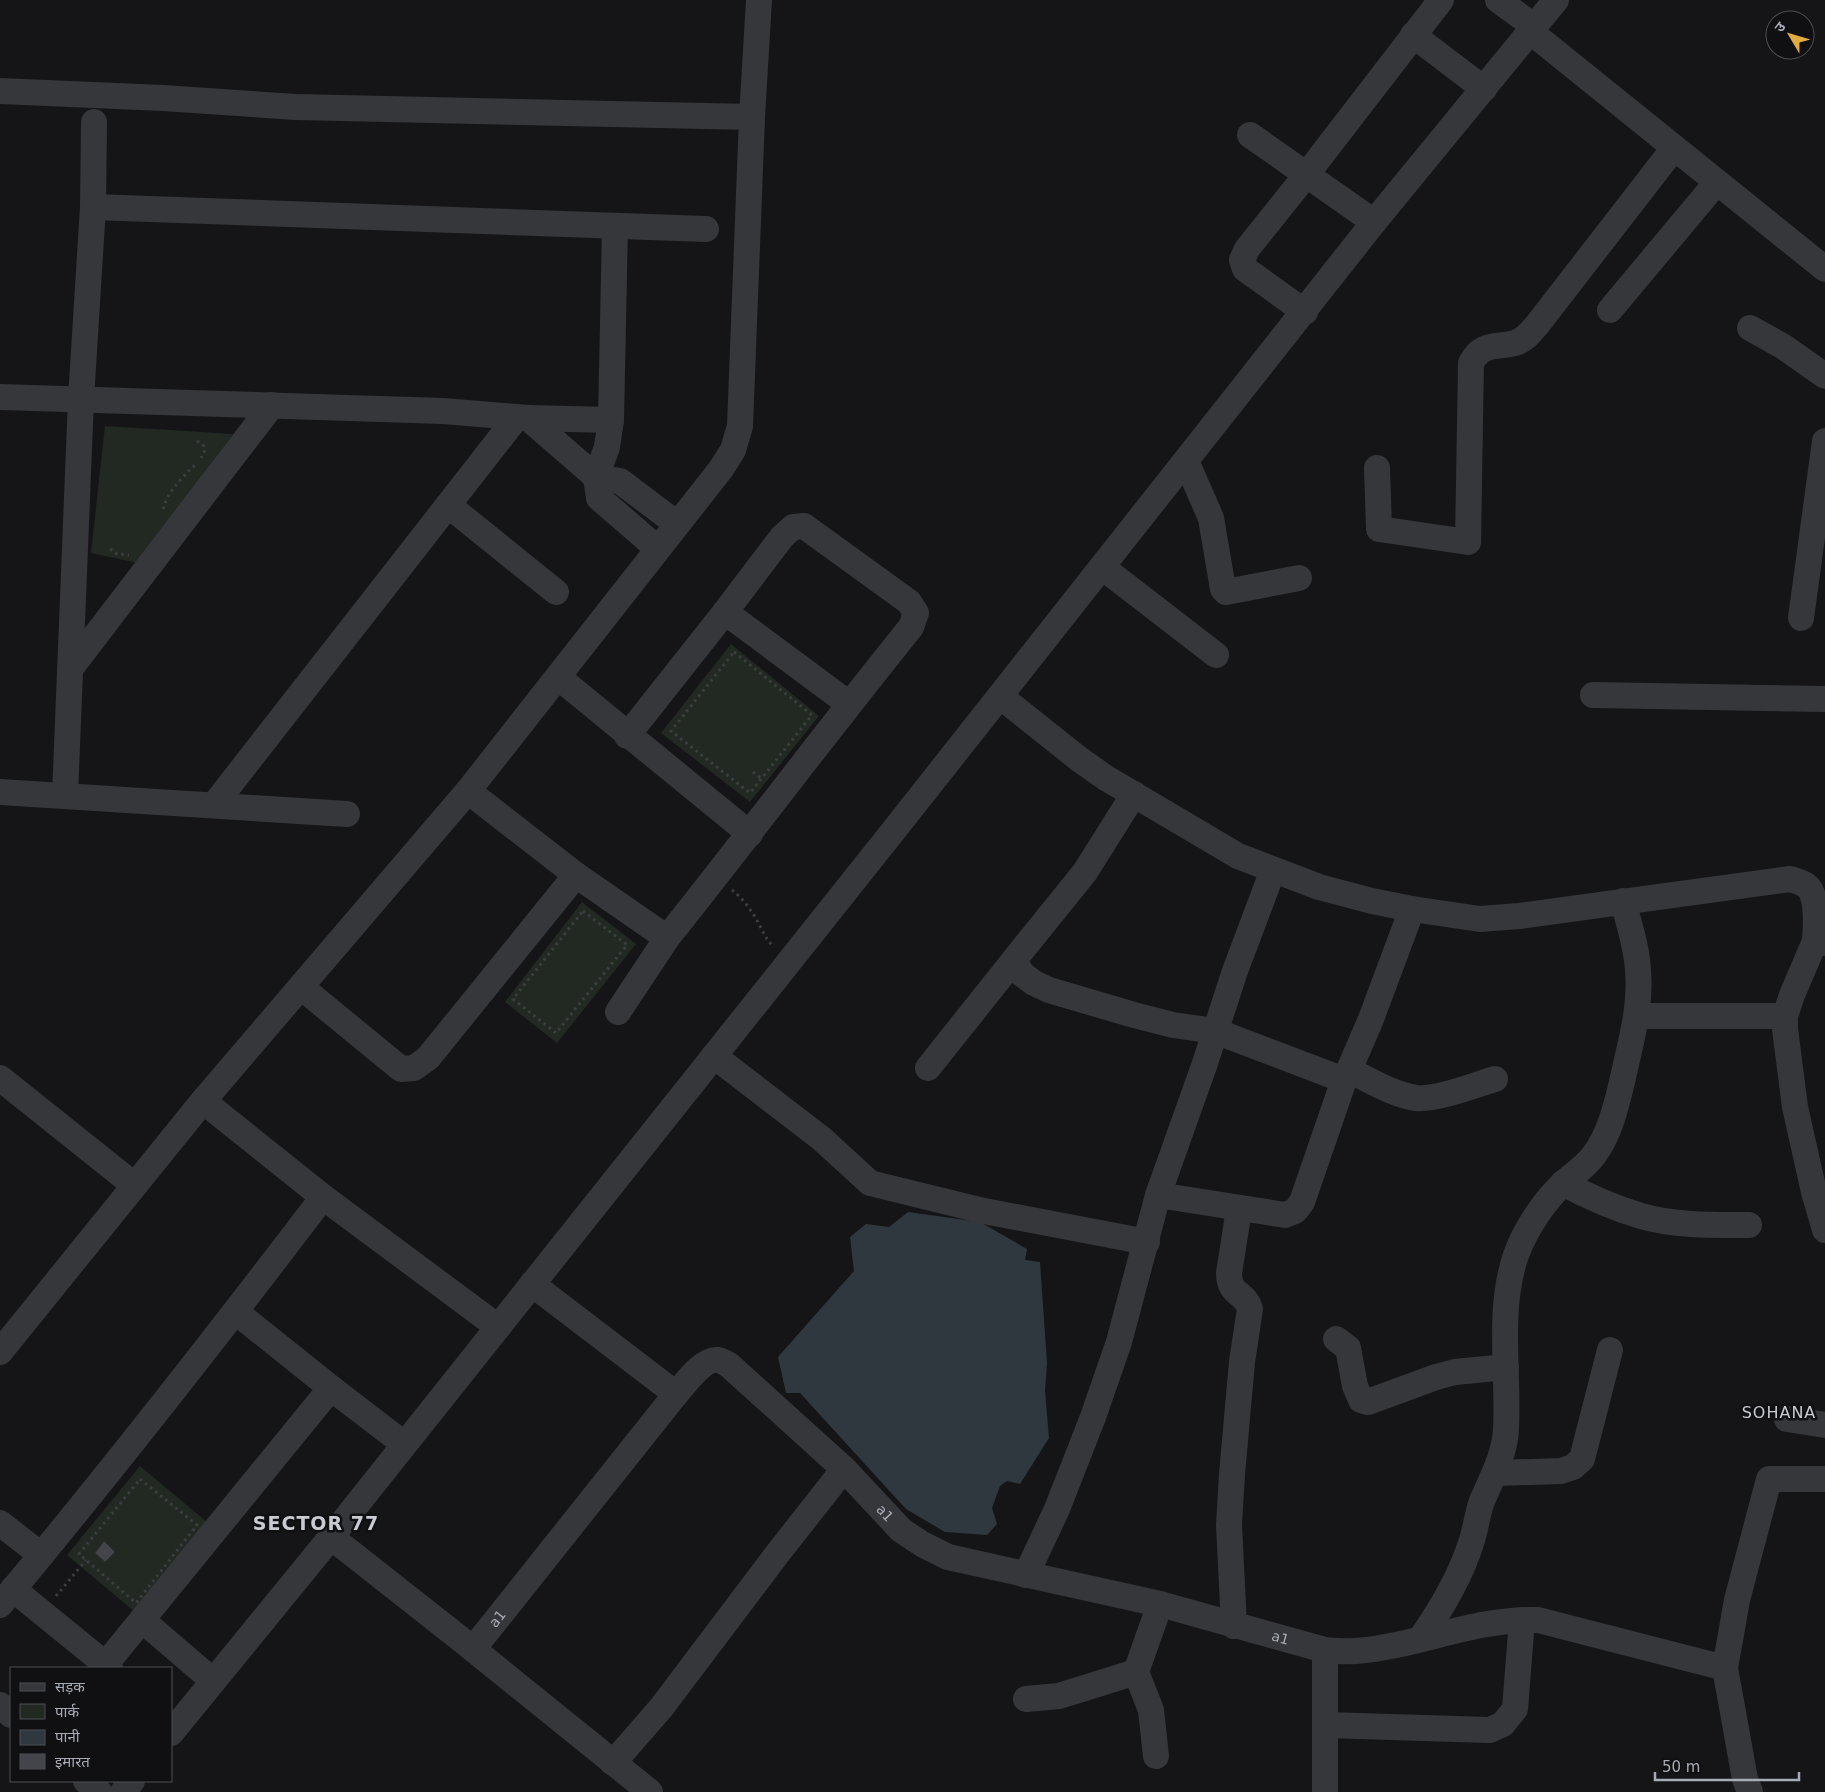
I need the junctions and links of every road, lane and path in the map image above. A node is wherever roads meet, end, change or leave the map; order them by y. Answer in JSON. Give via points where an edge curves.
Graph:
{"nodes":[{"id":1,"x":758,"y":0,"type":"edge"},
{"id":2,"x":1441,"y":0,"type":"edge"},
{"id":3,"x":1498,"y":0,"type":"edge"},
{"id":4,"x":1556,"y":0,"type":"edge"},
{"id":5,"x":1533,"y":30,"type":"junction"},
{"id":6,"x":1413,"y":36,"type":"junction"},
{"id":7,"x":1484,"y":89,"type":"junction"},
{"id":8,"x":0,"y":91,"type":"edge"},
{"id":9,"x":752,"y":117,"type":"junction"},
{"id":10,"x":94,"y":122,"type":"dead end"},
{"id":11,"x":1250,"y":135,"type":"dead end"},
{"id":12,"x":1674,"y":148,"type":"junction"},
{"id":13,"x":1307,"y":174,"type":"junction"},
{"id":14,"x":1717,"y":182,"type":"junction"},
{"id":15,"x":93,"y":207,"type":"junction"},
{"id":16,"x":1374,"y":222,"type":"junction"},
{"id":17,"x":615,"y":226,"type":"junction"},
{"id":18,"x":706,"y":229,"type":"dead end"},
{"id":19,"x":1825,"y":269,"type":"edge"},
{"id":20,"x":1610,"y":310,"type":"dead end"},
{"id":21,"x":1305,"y":312,"type":"junction"},
{"id":22,"x":1750,"y":328,"type":"dead end"},
{"id":23,"x":1825,"y":376,"type":"edge"},
{"id":24,"x":0,"y":397,"type":"edge"},
{"id":25,"x":81,"y":400,"type":"junction"},
{"id":26,"x":272,"y":406,"type":"junction"},
{"id":27,"x":522,"y":418,"type":"junction"},
{"id":28,"x":611,"y":420,"type":"junction"},
{"id":29,"x":1825,"y":441,"type":"edge"},
{"id":30,"x":1186,"y":462,"type":"junction"},
{"id":31,"x":1377,"y":468,"type":"dead end"},
{"id":32,"x":596,"y":477,"type":"junction"},
{"id":33,"x":448,"y":505,"type":"junction"},
{"id":34,"x":677,"y":524,"type":"junction"},
{"id":35,"x":658,"y":549,"type":"junction"},
{"id":36,"x":1102,"y":567,"type":"junction"},
{"id":37,"x":1299,"y":578,"type":"dead end"},
{"id":38,"x":556,"y":592,"type":"dead end"},
{"id":39,"x":725,"y":612,"type":"junction"},
{"id":40,"x":1801,"y":618,"type":"dead end"},
{"id":41,"x":1216,"y":655,"type":"dead end"},
{"id":42,"x":70,"y":669,"type":"junction"},
{"id":43,"x":558,"y":677,"type":"junction"},
{"id":44,"x":1593,"y":695,"type":"dead end"},
{"id":45,"x":1000,"y":696,"type":"junction"},
{"id":46,"x":1825,"y":699,"type":"edge"},
{"id":47,"x":849,"y":704,"type":"junction"},
{"id":48,"x":628,"y":736,"type":"junction"},
{"id":49,"x":753,"y":772,"type":"dead end"},
{"id":50,"x":762,"y":779,"type":"junction"},
{"id":51,"x":468,"y":791,"type":"junction"},
{"id":52,"x":0,"y":792,"type":"edge"},
{"id":53,"x":1134,"y":794,"type":"junction"},
{"id":54,"x":65,"y":796,"type":"junction"},
{"id":55,"x":214,"y":805,"type":"junction"},
{"id":56,"x":348,"y":814,"type":"dead end"},
{"id":57,"x":750,"y":834,"type":"junction"},
{"id":58,"x":1273,"y":870,"type":"junction"},
{"id":59,"x":576,"y":875,"type":"junction"},
{"id":60,"x":715,"y":878,"type":"junction"},
{"id":61,"x":1817,"y":885,"type":"edge"},
{"id":62,"x":1623,"y":901,"type":"junction"},
{"id":63,"x":1412,"y":909,"type":"junction"},
{"id":64,"x":667,"y":938,"type":"junction"},
{"id":65,"x":1820,"y":942,"type":"edge"},
{"id":66,"x":1014,"y":960,"type":"junction"},
{"id":67,"x":789,"y":961,"type":"junction"},
{"id":68,"x":301,"y":987,"type":"junction"},
{"id":69,"x":513,"y":999,"type":"joint"},
{"id":70,"x":618,"y":1012,"type":"dead end"},
{"id":71,"x":1637,"y":1016,"type":"junction"},
{"id":72,"x":1785,"y":1016,"type":"junction"},
{"id":73,"x":1214,"y":1032,"type":"junction"},
{"id":74,"x":714,"y":1056,"type":"junction"},
{"id":75,"x":928,"y":1068,"type":"dead end"},
{"id":76,"x":1346,"y":1075,"type":"junction"},
{"id":77,"x":0,"y":1078,"type":"edge"},
{"id":78,"x":1495,"y":1079,"type":"dead end"},
{"id":79,"x":203,"y":1101,"type":"junction"},
{"id":80,"x":1563,"y":1184,"type":"junction"},
{"id":81,"x":134,"y":1185,"type":"junction"},
{"id":82,"x":1158,"y":1195,"type":"junction"},
{"id":83,"x":323,"y":1197,"type":"junction"},
{"id":84,"x":1239,"y":1209,"type":"junction"},
{"id":85,"x":1749,"y":1225,"type":"dead end"},
{"id":86,"x":1825,"y":1230,"type":"edge"},
{"id":87,"x":1147,"y":1242,"type":"junction"},
{"id":88,"x":532,"y":1284,"type":"junction"},
{"id":89,"x":236,"y":1312,"type":"junction"},
{"id":90,"x":498,"y":1327,"type":"junction"},
{"id":91,"x":1336,"y":1339,"type":"dead end"},
{"id":92,"x":1610,"y":1350,"type":"dead end"},
{"id":93,"x":0,"y":1352,"type":"edge"},
{"id":94,"x":1506,"y":1367,"type":"junction"},
{"id":95,"x":331,"y":1388,"type":"junction"},
{"id":96,"x":676,"y":1394,"type":"junction"},
{"id":97,"x":1786,"y":1419,"type":"dead end"},
{"id":98,"x":1825,"y":1425,"type":"edge"},
{"id":99,"x":404,"y":1444,"type":"junction"},
{"id":100,"x":844,"y":1469,"type":"junction"},
{"id":101,"x":1496,"y":1473,"type":"junction"},
{"id":102,"x":1825,"y":1479,"type":"edge"},
{"id":103,"x":0,"y":1523,"type":"edge"},
{"id":104,"x":330,"y":1537,"type":"junction"},
{"id":105,"x":41,"y":1556,"type":"junction"},
{"id":106,"x":86,"y":1560,"type":"junction"},
{"id":107,"x":1026,"y":1575,"type":"junction"},
{"id":108,"x":7,"y":1597,"type":"edge"},
{"id":109,"x":1160,"y":1604,"type":"junction"},
{"id":110,"x":42,"y":1612,"type":"junction"},
{"id":111,"x":142,"y":1620,"type":"junction"},
{"id":112,"x":1522,"y":1620,"type":"junction"},
{"id":113,"x":1234,"y":1626,"type":"junction"},
{"id":114,"x":1421,"y":1638,"type":"junction"},
{"id":115,"x":473,"y":1649,"type":"junction"},
{"id":116,"x":1325,"y":1650,"type":"junction"},
{"id":117,"x":108,"y":1666,"type":"edge"},
{"id":118,"x":1725,"y":1668,"type":"junction"},
{"id":119,"x":1136,"y":1672,"type":"junction"},
{"id":120,"x":212,"y":1680,"type":"junction"},
{"id":121,"x":1026,"y":1699,"type":"dead end"},
{"id":122,"x":0,"y":1706,"type":"edge"},
{"id":123,"x":10,"y":1714,"type":"edge"},
{"id":124,"x":173,"y":1725,"type":"edge"},
{"id":125,"x":1324,"y":1725,"type":"junction"},
{"id":126,"x":1156,"y":1756,"type":"dead end"},
{"id":127,"x":613,"y":1763,"type":"junction"},
{"id":128,"x":87,"y":1782,"type":"edge"},
{"id":129,"x":131,"y":1782,"type":"edge"},
{"id":130,"x":99,"y":1792,"type":"edge"},
{"id":131,"x":123,"y":1792,"type":"edge"},
{"id":132,"x":650,"y":1792,"type":"edge"},
{"id":133,"x":1325,"y":1792,"type":"edge"},
{"id":134,"x":1750,"y":1792,"type":"edge"}],
"edges":[{"from":1,"to":9,"type":"street"},
{"from":2,"to":6,"type":"street"},
{"from":3,"to":5,"type":"street"},
{"from":4,"to":5,"type":"street"},
{"from":5,"to":7,"type":"street"},
{"from":5,"to":12,"type":"street"},
{"from":6,"to":7,"type":"street"},
{"from":6,"to":13,"type":"street"},
{"from":7,"to":16,"type":"street"},
{"from":8,"to":9,"type":"street","via":[[296,107]]},
{"from":9,"to":34,"type":"street","via":[[740,426],[733,450],[725,463]]},
{"from":10,"to":15,"type":"street"},
{"from":11,"to":13,"type":"street"},
{"from":12,"to":14,"type":"street"},
{"from":12,"to":31,"type":"street","via":[[1525,338],[1476,353],[1471,362],[1468,542],[1379,529]]},
{"from":13,"to":16,"type":"street"},
{"from":13,"to":21,"type":"street","via":[[1247,249],[1242,260],[1245,269]]},
{"from":14,"to":19,"type":"street"},
{"from":14,"to":20,"type":"street"},
{"from":15,"to":17,"type":"street"},
{"from":15,"to":25,"type":"street"},
{"from":16,"to":21,"type":"street"},
{"from":17,"to":18,"type":"street"},
{"from":17,"to":28,"type":"street"},
{"from":21,"to":30,"type":"street"},
{"from":22,"to":23,"type":"street"},
{"from":24,"to":25,"type":"street"},
{"from":25,"to":26,"type":"street"},
{"from":25,"to":42,"type":"street"},
{"from":26,"to":27,"type":"street","via":[[443,411]]},
{"from":26,"to":42,"type":"street"},
{"from":27,"to":28,"type":"street"},
{"from":27,"to":32,"type":"street"},
{"from":27,"to":33,"type":"street"},
{"from":28,"to":32,"type":"street","via":[[607,447]]},
{"from":29,"to":40,"type":"street"},
{"from":30,"to":36,"type":"street"},
{"from":30,"to":37,"type":"street","via":[[1211,518],[1223,590]]},
{"from":32,"to":34,"type":"street","via":[[620,481]]},
{"from":32,"to":35,"type":"street","via":[[599,498]]},
{"from":33,"to":38,"type":"street"},
{"from":33,"to":55,"type":"street"},
{"from":34,"to":35,"type":"street"},
{"from":35,"to":43,"type":"street"},
{"from":36,"to":41,"type":"street"},
{"from":36,"to":45,"type":"street"},
{"from":39,"to":47,"type":"street"},
{"from":39,"to":47,"type":"street","via":[[782,537],[793,527],[804,526],[909,602],[916,613],[911,627]]},
{"from":39,"to":48,"type":"street"},
{"from":42,"to":54,"type":"street"},
{"from":43,"to":48,"type":"street"},
{"from":43,"to":51,"type":"street"},
{"from":44,"to":46,"type":"street"},
{"from":45,"to":53,"type":"street","via":[[1079,759]]},
{"from":45,"to":67,"type":"street"},
{"from":47,"to":57,"type":"street"},
{"from":48,"to":57,"type":"street"},
{"from":49,"to":50,"type":"path"},
{"from":50,"to":50,"type":"path","via":[[812,715],[734,652],[671,731],[750,794]]},
{"from":51,"to":59,"type":"street"},
{"from":51,"to":68,"type":"street"},
{"from":52,"to":54,"type":"street"},
{"from":53,"to":58,"type":"street","via":[[1238,856]]},
{"from":53,"to":66,"type":"street","via":[[1084,872]]},
{"from":54,"to":55,"type":"street"},
{"from":55,"to":56,"type":"street"},
{"from":57,"to":60,"type":"street"},
{"from":58,"to":63,"type":"street","via":[[1319,887]]},
{"from":58,"to":73,"type":"street"},
{"from":59,"to":64,"type":"street"},
{"from":59,"to":68,"type":"street","via":[[428,1058],[414,1068],[401,1069]]},
{"from":60,"to":64,"type":"street"},
{"from":60,"to":67,"type":"path","via":[[739,896],[755,917],[766,940]]},
{"from":61,"to":62,"type":"street","via":[[1790,878]]},
{"from":61,"to":65,"type":"street","via":[[1814,906]]},
{"from":62,"to":63,"type":"street","via":[[1480,919]]},
{"from":62,"to":71,"type":"street","via":[[1637,956]]},
{"from":63,"to":76,"type":"street","via":[[1371,1019]]},
{"from":64,"to":70,"type":"street"},
{"from":65,"to":72,"type":"street","via":[[1792,995]]},
{"from":66,"to":73,"type":"street","via":[[1022,974],[1049,990],[1134,1015]]},
{"from":66,"to":75,"type":"street"},
{"from":67,"to":74,"type":"street"},
{"from":68,"to":79,"type":"street"},
{"from":69,"to":69,"type":"path","via":[[556,1033],[626,945],[583,911]]},
{"from":71,"to":72,"type":"street"},
{"from":71,"to":80,"type":"street","via":[[1606,1133],[1595,1154]]},
{"from":72,"to":86,"type":"street","via":[[1794,1107]]},
{"from":73,"to":76,"type":"street"},
{"from":73,"to":82,"type":"street"},
{"from":74,"to":87,"type":"street","via":[[822,1139],[870,1183],[984,1211]]},
{"from":74,"to":88,"type":"street"},
{"from":76,"to":78,"type":"street","via":[[1416,1098],[1430,1098]]},
{"from":76,"to":84,"type":"street","via":[[1302,1202],[1295,1211],[1285,1215]]},
{"from":77,"to":81,"type":"street"},
{"from":79,"to":81,"type":"street"},
{"from":79,"to":83,"type":"street"},
{"from":80,"to":85,"type":"street","via":[[1643,1217],[1687,1223]]},
{"from":80,"to":94,"type":"street","via":[[1541,1210],[1516,1255],[1507,1292]]},
{"from":81,"to":93,"type":"street"},
{"from":82,"to":84,"type":"street"},
{"from":82,"to":87,"type":"street"},
{"from":83,"to":89,"type":"street"},
{"from":83,"to":90,"type":"street"},
{"from":84,"to":113,"type":"street","via":[[1228,1282],[1250,1308],[1242,1362],[1229,1525]]},
{"from":87,"to":107,"type":"street","via":[[1119,1342],[1093,1417],[1057,1509]]},
{"from":88,"to":90,"type":"street"},
{"from":88,"to":96,"type":"street"},
{"from":89,"to":95,"type":"street"},
{"from":89,"to":105,"type":"street"},
{"from":90,"to":99,"type":"street"},
{"from":91,"to":94,"type":"street","via":[[1348,1348],[1355,1386],[1361,1400],[1368,1402],[1455,1372]]},
{"from":92,"to":101,"type":"street","via":[[1582,1460],[1561,1471]]},
{"from":94,"to":101,"type":"street","via":[[1506,1432]]},
{"from":95,"to":99,"type":"street"},
{"from":95,"to":111,"type":"street"},
{"from":96,"to":100,"type":"street","name":"a1","via":[[711,1360],[729,1364]]},
{"from":96,"to":115,"type":"street","name":"a1"},
{"from":97,"to":98,"type":"street"},
{"from":99,"to":104,"type":"street"},
{"from":100,"to":107,"type":"street","name":"a1","via":[[901,1530],[922,1544],[948,1557]]},
{"from":100,"to":127,"type":"street","via":[[661,1708]]},
{"from":101,"to":114,"type":"street","via":[[1482,1503],[1464,1565],[1449,1596]]},
{"from":102,"to":118,"type":"street","via":[[1769,1479],[1738,1600]]},
{"from":103,"to":105,"type":"street"},
{"from":104,"to":115,"type":"street"},
{"from":104,"to":120,"type":"street"},
{"from":105,"to":108,"type":"street"},
{"from":106,"to":106,"type":"path","via":[[79,1554],[140,1479],[197,1525],[136,1603]]},
{"from":106,"to":110,"type":"path"},
{"from":107,"to":109,"type":"street","name":"a1"},
{"from":108,"to":110,"type":"street"},
{"from":109,"to":113,"type":"street","name":"a1"},
{"from":109,"to":119,"type":"street"},
{"from":110,"to":117,"type":"street"},
{"from":111,"to":117,"type":"street"},
{"from":111,"to":120,"type":"street"},
{"from":112,"to":114,"type":"street","name":"a1","via":[[1482,1624]]},
{"from":112,"to":118,"type":"street","name":"a1","via":[[1538,1620]]},
{"from":112,"to":125,"type":"street","via":[[1515,1708],[1503,1724],[1490,1730]]},
{"from":113,"to":116,"type":"street","name":"a1"},
{"from":114,"to":116,"type":"street","name":"a1","via":[[1362,1650]]},
{"from":115,"to":127,"type":"street"},
{"from":116,"to":125,"type":"street"},
{"from":118,"to":134,"type":"street"},
{"from":119,"to":121,"type":"street","via":[[1059,1696]]},
{"from":119,"to":126,"type":"street","via":[[1151,1710]]},
{"from":120,"to":124,"type":"street"},
{"from":122,"to":123,"type":"street"},
{"from":125,"to":133,"type":"street"},
{"from":127,"to":132,"type":"street"},
{"from":128,"to":130,"type":"street"},
{"from":129,"to":131,"type":"street"}]}
